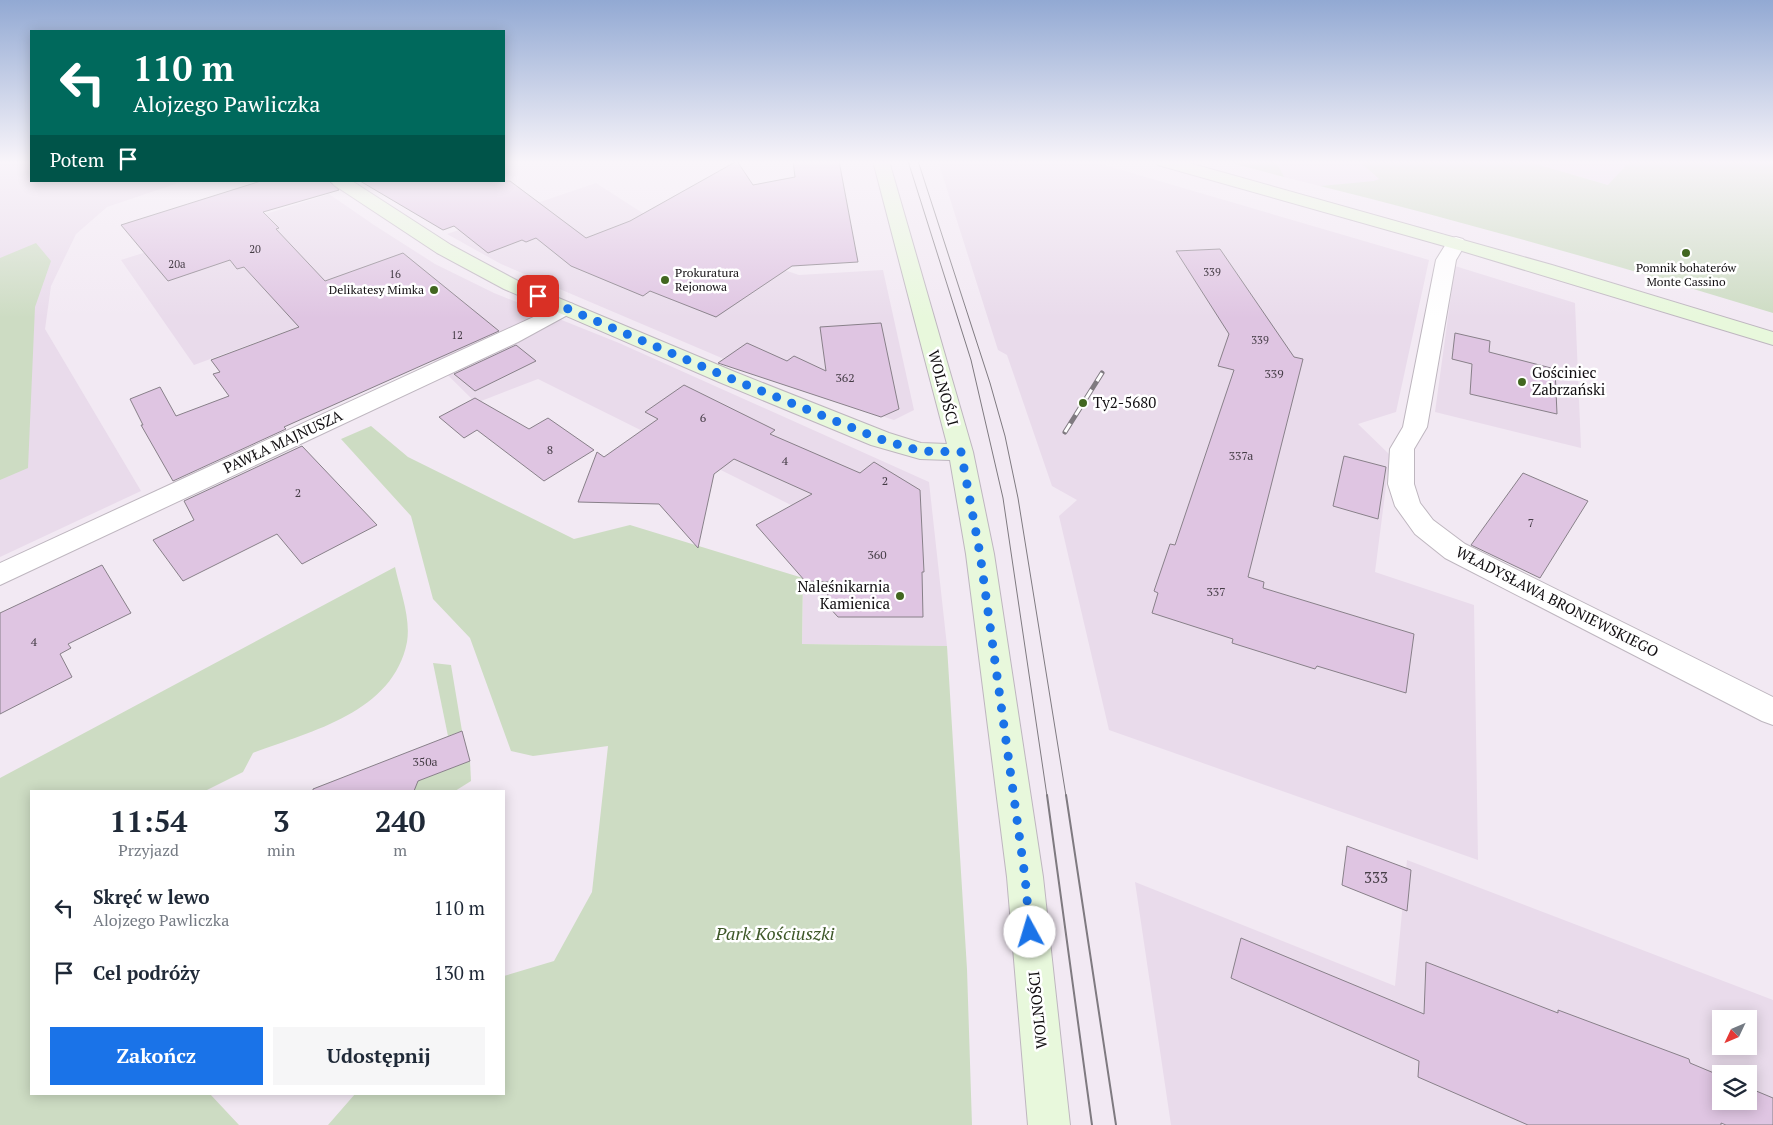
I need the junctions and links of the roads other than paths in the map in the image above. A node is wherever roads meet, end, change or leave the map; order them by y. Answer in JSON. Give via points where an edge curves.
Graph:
{"nodes":[{"id":1,"x":391,"y":214,"type":"edge"},
{"id":2,"x":895,"y":214,"type":"edge"},
{"id":3,"x":1351,"y":214,"type":"edge"},
{"id":4,"x":1456,"y":243,"type":"junction"},
{"id":5,"x":566,"y":308,"type":"junction"},
{"id":6,"x":1773,"y":338,"type":"edge"},
{"id":7,"x":961,"y":452,"type":"junction"},
{"id":8,"x":0,"y":575,"type":"edge"},
{"id":9,"x":1773,"y":712,"type":"edge"},
{"id":10,"x":1049,"y":1125,"type":"edge"}],
"edges":[{"from":1,"to":5,"type":"street","via":[[473,266]]},
{"from":2,"to":7,"type":"street","name":"WOLNOŚCI"},
{"from":3,"to":4,"type":"street"},
{"from":4,"to":6,"type":"street"},
{"from":4,"to":9,"type":"street","name":"WŁADYSŁAWA BRONIEWSKIEGO","via":[[1446,260],[1416,427],[1402,449],[1401,484],[1408,506],[1424,527],[1455,551]]},
{"from":5,"to":7,"type":"street","via":[[880,439],[920,451]]},
{"from":5,"to":8,"type":"street","name":"PAWŁA MAJNUSZA"},
{"from":7,"to":10,"type":"street","name":"WOLNOŚCI","via":[[980,554],[1025,877]]}]}
